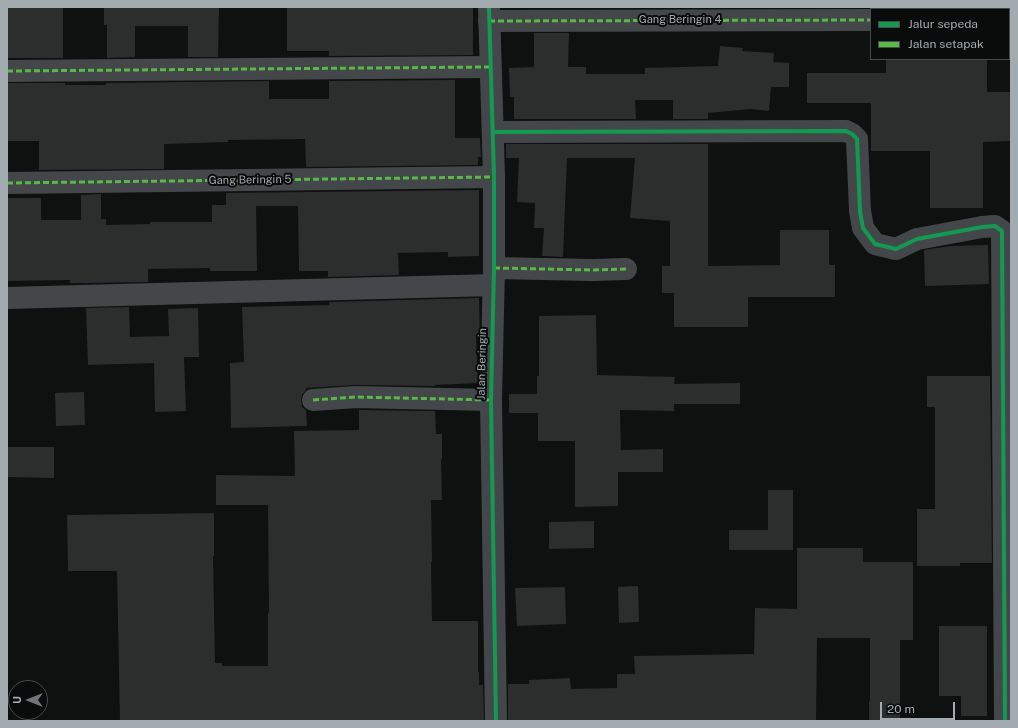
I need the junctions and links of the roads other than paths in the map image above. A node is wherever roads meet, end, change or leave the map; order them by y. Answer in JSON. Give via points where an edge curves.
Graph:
{"nodes":[{"id":1,"x":489,"y":14,"type":"edge"},
{"id":2,"x":870,"y":20,"type":"edge"},
{"id":3,"x":490,"y":67,"type":"junction"},
{"id":4,"x":7,"y":71,"type":"edge"},
{"id":5,"x":493,"y":132,"type":"junction"},
{"id":6,"x":494,"y":177,"type":"junction"},
{"id":7,"x":7,"y":183,"type":"edge"},
{"id":8,"x":626,"y":269,"type":"dead end"},
{"id":9,"x":493,"y":277,"type":"junction"},
{"id":10,"x":7,"y":298,"type":"edge"},
{"id":11,"x":313,"y":400,"type":"dead end"},
{"id":12,"x":490,"y":400,"type":"junction"},
{"id":13,"x":496,"y":721,"type":"edge"},
{"id":14,"x":1005,"y":721,"type":"edge"}],
"edges":[{"from":1,"to":2,"type":"street","name":"Gang Beringin 4"},
{"from":1,"to":3,"type":"street","name":"Jalan Beringin"},
{"from":3,"to":4,"type":"street"},
{"from":3,"to":5,"type":"street","name":"Jalan Beringin"},
{"from":5,"to":6,"type":"street","name":"Jalan Beringin"},
{"from":5,"to":14,"type":"street","via":[[846,131],[857,138],[860,211],[863,228],[875,244],[896,249],[917,239],[982,227],[995,226],[1002,231]]},
{"from":6,"to":7,"type":"street","name":"Gang Beringin 5"},
{"from":6,"to":9,"type":"street","name":"Jalan Beringin"},
{"from":8,"to":9,"type":"street"},
{"from":9,"to":10,"type":"street"},
{"from":9,"to":12,"type":"street","name":"Jalan Beringin"},
{"from":11,"to":12,"type":"street","via":[[356,397]]},
{"from":12,"to":13,"type":"street","name":"Jalan Beringin"}]}
